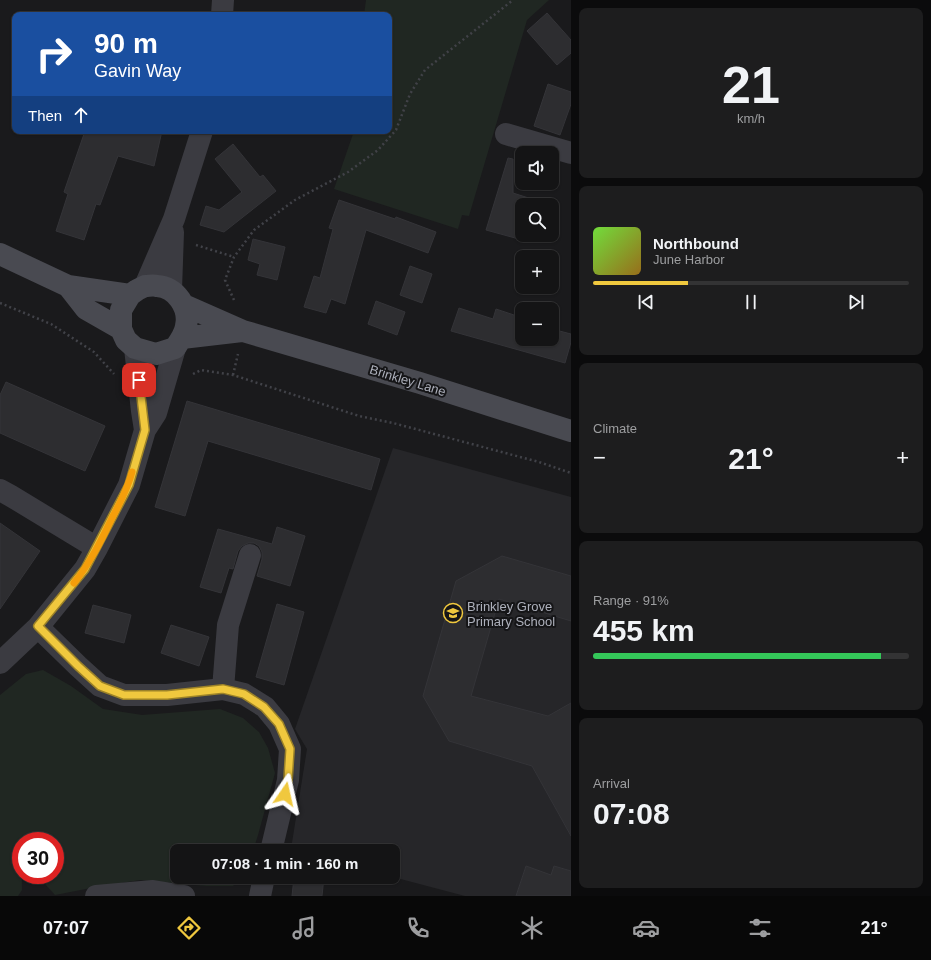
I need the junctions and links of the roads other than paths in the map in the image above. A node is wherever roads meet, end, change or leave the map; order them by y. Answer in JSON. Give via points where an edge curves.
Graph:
{"nodes":[{"id":1,"x":223,"y":0,"type":"edge"},
{"id":2,"x":222,"y":12,"type":"edge"},
{"id":3,"x":201,"y":134,"type":"edge"},
{"id":4,"x":506,"y":134,"type":"dead end"},
{"id":5,"x":571,"y":153,"type":"edge"},
{"id":6,"x":173,"y":228,"type":"junction"},
{"id":7,"x":0,"y":254,"type":"edge"},
{"id":8,"x":68,"y":286,"type":"junction"},
{"id":9,"x":137,"y":290,"type":"junction"},
{"id":10,"x":177,"y":297,"type":"junction"},
{"id":11,"x":121,"y":329,"type":"junction"},
{"id":12,"x":243,"y":331,"type":"junction"},
{"id":13,"x":178,"y":343,"type":"junction"},
{"id":14,"x":135,"y":348,"type":"junction"},
{"id":15,"x":145,"y":430,"type":"junction"},
{"id":16,"x":571,"y":431,"type":"edge"},
{"id":17,"x":0,"y":490,"type":"edge"},
{"id":18,"x":97,"y":548,"type":"junction"},
{"id":19,"x":250,"y":555,"type":"dead end"},
{"id":20,"x":38,"y":626,"type":"junction"},
{"id":21,"x":0,"y":663,"type":"edge"},
{"id":22,"x":223,"y":689,"type":"junction"},
{"id":23,"x":273,"y":844,"type":"edge"},
{"id":24,"x":263,"y":884,"type":"edge"},
{"id":25,"x":96,"y":896,"type":"edge"},
{"id":26,"x":184,"y":896,"type":"edge"},
{"id":27,"x":260,"y":896,"type":"edge"}],
"edges":[{"from":1,"to":2,"type":"street"},
{"from":3,"to":6,"type":"street"},
{"from":4,"to":5,"type":"street"},
{"from":6,"to":9,"type":"street"},
{"from":6,"to":10,"type":"street"},
{"from":7,"to":8,"type":"street","name":"Brinkley Lane"},
{"from":8,"to":9,"type":"street","name":"Brinkley Lane"},
{"from":8,"to":11,"type":"street","name":"Brinkley Lane","via":[[86,309]]},
{"from":9,"to":10,"type":"street","name":"Brinkley Lane","via":[[158,286]]},
{"from":9,"to":11,"type":"street","via":[[121,310]]},
{"from":10,"to":12,"type":"street","name":"Brinkley Lane"},
{"from":10,"to":13,"type":"street","via":[[187,316],[186,327]]},
{"from":11,"to":14,"type":"street","name":"Brinkley Lane","via":[[126,340]]},
{"from":12,"to":13,"type":"street","name":"Brinkley Lane"},
{"from":12,"to":16,"type":"street","name":"Brinkley Lane"},
{"from":13,"to":14,"type":"street","name":"Brinkley Lane","via":[[156,354]]},
{"from":13,"to":15,"type":"street","via":[[156,413]]},
{"from":14,"to":15,"type":"street"},
{"from":15,"to":18,"type":"street","via":[[129,485]]},
{"from":17,"to":18,"type":"street"},
{"from":18,"to":20,"type":"street","via":[[85,569]]},
{"from":19,"to":22,"type":"street","via":[[228,625]]},
{"from":20,"to":21,"type":"street"},
{"from":20,"to":22,"type":"street","via":[[100,686],[124,695],[167,695]]},
{"from":22,"to":23,"type":"street","via":[[244,694],[264,707],[279,724],[290,749],[288,780]]},
{"from":24,"to":27,"type":"street"},
{"from":25,"to":26,"type":"street","via":[[153,891]]}]}
